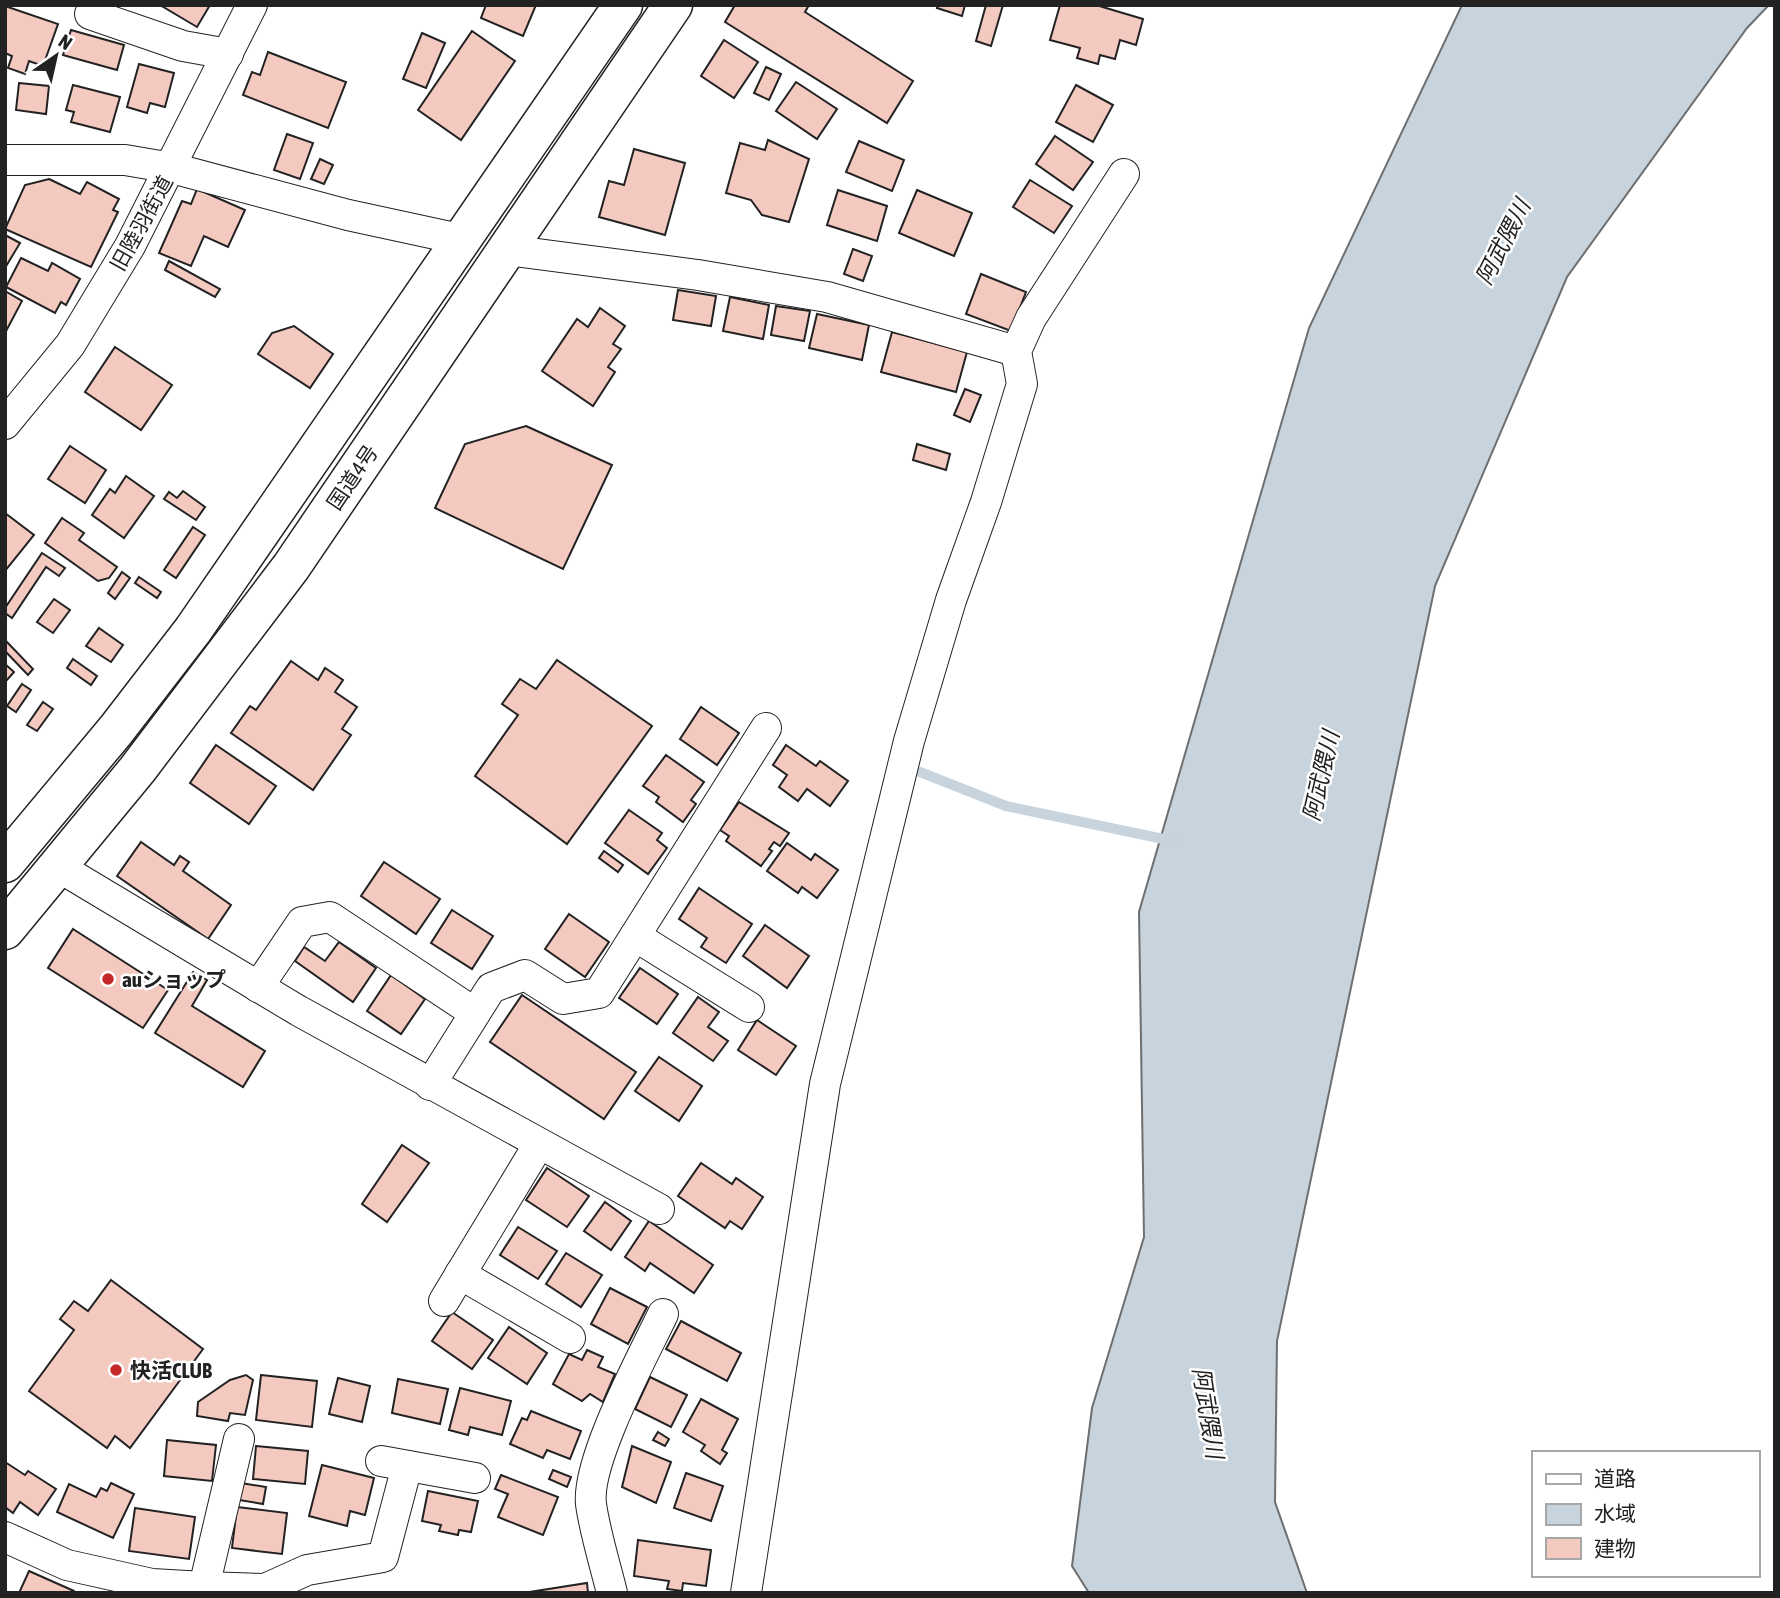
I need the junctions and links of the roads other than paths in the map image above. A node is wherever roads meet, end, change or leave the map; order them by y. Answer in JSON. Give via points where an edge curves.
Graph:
{"nodes":[{"id":1,"x":252,"y":5,"type":"edge"},
{"id":2,"x":622,"y":5,"type":"edge"},
{"id":3,"x":673,"y":5,"type":"edge"},
{"id":4,"x":90,"y":13,"type":"dead end"},
{"id":5,"x":228,"y":54,"type":"junction"},
{"id":6,"x":5,"y":160,"type":"edge"},
{"id":7,"x":172,"y":168,"type":"junction"},
{"id":8,"x":1124,"y":174,"type":"dead end"},
{"id":9,"x":459,"y":239,"type":"junction"},
{"id":10,"x":507,"y":250,"type":"junction"},
{"id":11,"x":1016,"y":351,"type":"junction"},
{"id":12,"x":5,"y":425,"type":"edge"},
{"id":13,"x":765,"y":728,"type":"dead end"},
{"id":14,"x":5,"y":863,"type":"edge"},
{"id":15,"x":57,"y":866,"type":"junction"},
{"id":16,"x":5,"y":930,"type":"edge"},
{"id":17,"x":635,"y":936,"type":"junction"},
{"id":18,"x":258,"y":987,"type":"junction"},
{"id":19,"x":749,"y":1007,"type":"dead end"},
{"id":20,"x":475,"y":1013,"type":"junction"},
{"id":21,"x":430,"y":1085,"type":"junction"},
{"id":22,"x":538,"y":1144,"type":"junction"},
{"id":23,"x":659,"y":1209,"type":"dead end"},
{"id":24,"x":460,"y":1274,"type":"junction"},
{"id":25,"x":444,"y":1301,"type":"dead end"},
{"id":26,"x":663,"y":1314,"type":"dead end"},
{"id":27,"x":570,"y":1338,"type":"dead end"},
{"id":28,"x":239,"y":1439,"type":"dead end"},
{"id":29,"x":475,"y":1478,"type":"dead end"},
{"id":30,"x":5,"y":1537,"type":"edge"},
{"id":31,"x":120,"y":1586,"type":"edge"},
{"id":32,"x":204,"y":1587,"type":"junction"},
{"id":33,"x":265,"y":1591,"type":"edge"},
{"id":34,"x":612,"y":1593,"type":"edge"},
{"id":35,"x":747,"y":1593,"type":"edge"}],
"edges":[{"from":1,"to":5,"type":"street","name":"旧陸羽街道"},
{"from":2,"to":9,"type":"highway"},
{"from":3,"to":10,"type":"highway","name":"国道4号"},
{"from":4,"to":5,"type":"street","via":[[183,46]]},
{"from":5,"to":7,"type":"street","name":"旧陸羽街道"},
{"from":6,"to":7,"type":"street","via":[[125,160]]},
{"from":7,"to":9,"type":"street"},
{"from":7,"to":12,"type":"street","name":"旧陸羽街道","via":[[70,345]]},
{"from":8,"to":11,"type":"street","via":[[1031,318]]},
{"from":9,"to":14,"type":"highway","via":[[192,630]]},
{"from":10,"to":11,"type":"street","via":[[827,296]]},
{"from":10,"to":15,"type":"highway","name":"国道4号","via":[[291,567],[137,770]]},
{"from":11,"to":35,"type":"street","via":[[1022,384],[909,741],[825,1084]]},
{"from":13,"to":17,"type":"street"},
{"from":15,"to":16,"type":"highway","name":"国道4号"},
{"from":15,"to":18,"type":"street"},
{"from":17,"to":19,"type":"street"},
{"from":17,"to":20,"type":"street","via":[[599,993],[563,999],[525,975],[491,988]]},
{"from":18,"to":20,"type":"street","via":[[302,922],[330,917]]},
{"from":18,"to":21,"type":"street"},
{"from":20,"to":21,"type":"street"},
{"from":21,"to":22,"type":"street"},
{"from":22,"to":23,"type":"street"},
{"from":22,"to":24,"type":"street"},
{"from":24,"to":25,"type":"street"},
{"from":24,"to":27,"type":"street"},
{"from":26,"to":34,"type":"street","via":[[611,1423],[595,1472],[591,1501]]},
{"from":28,"to":32,"type":"street"},
{"from":29,"to":33,"type":"street","via":[[394,1464],[383,1558],[307,1570]]},
{"from":30,"to":31,"type":"street"},
{"from":31,"to":32,"type":"street"},
{"from":32,"to":33,"type":"street"}]}
